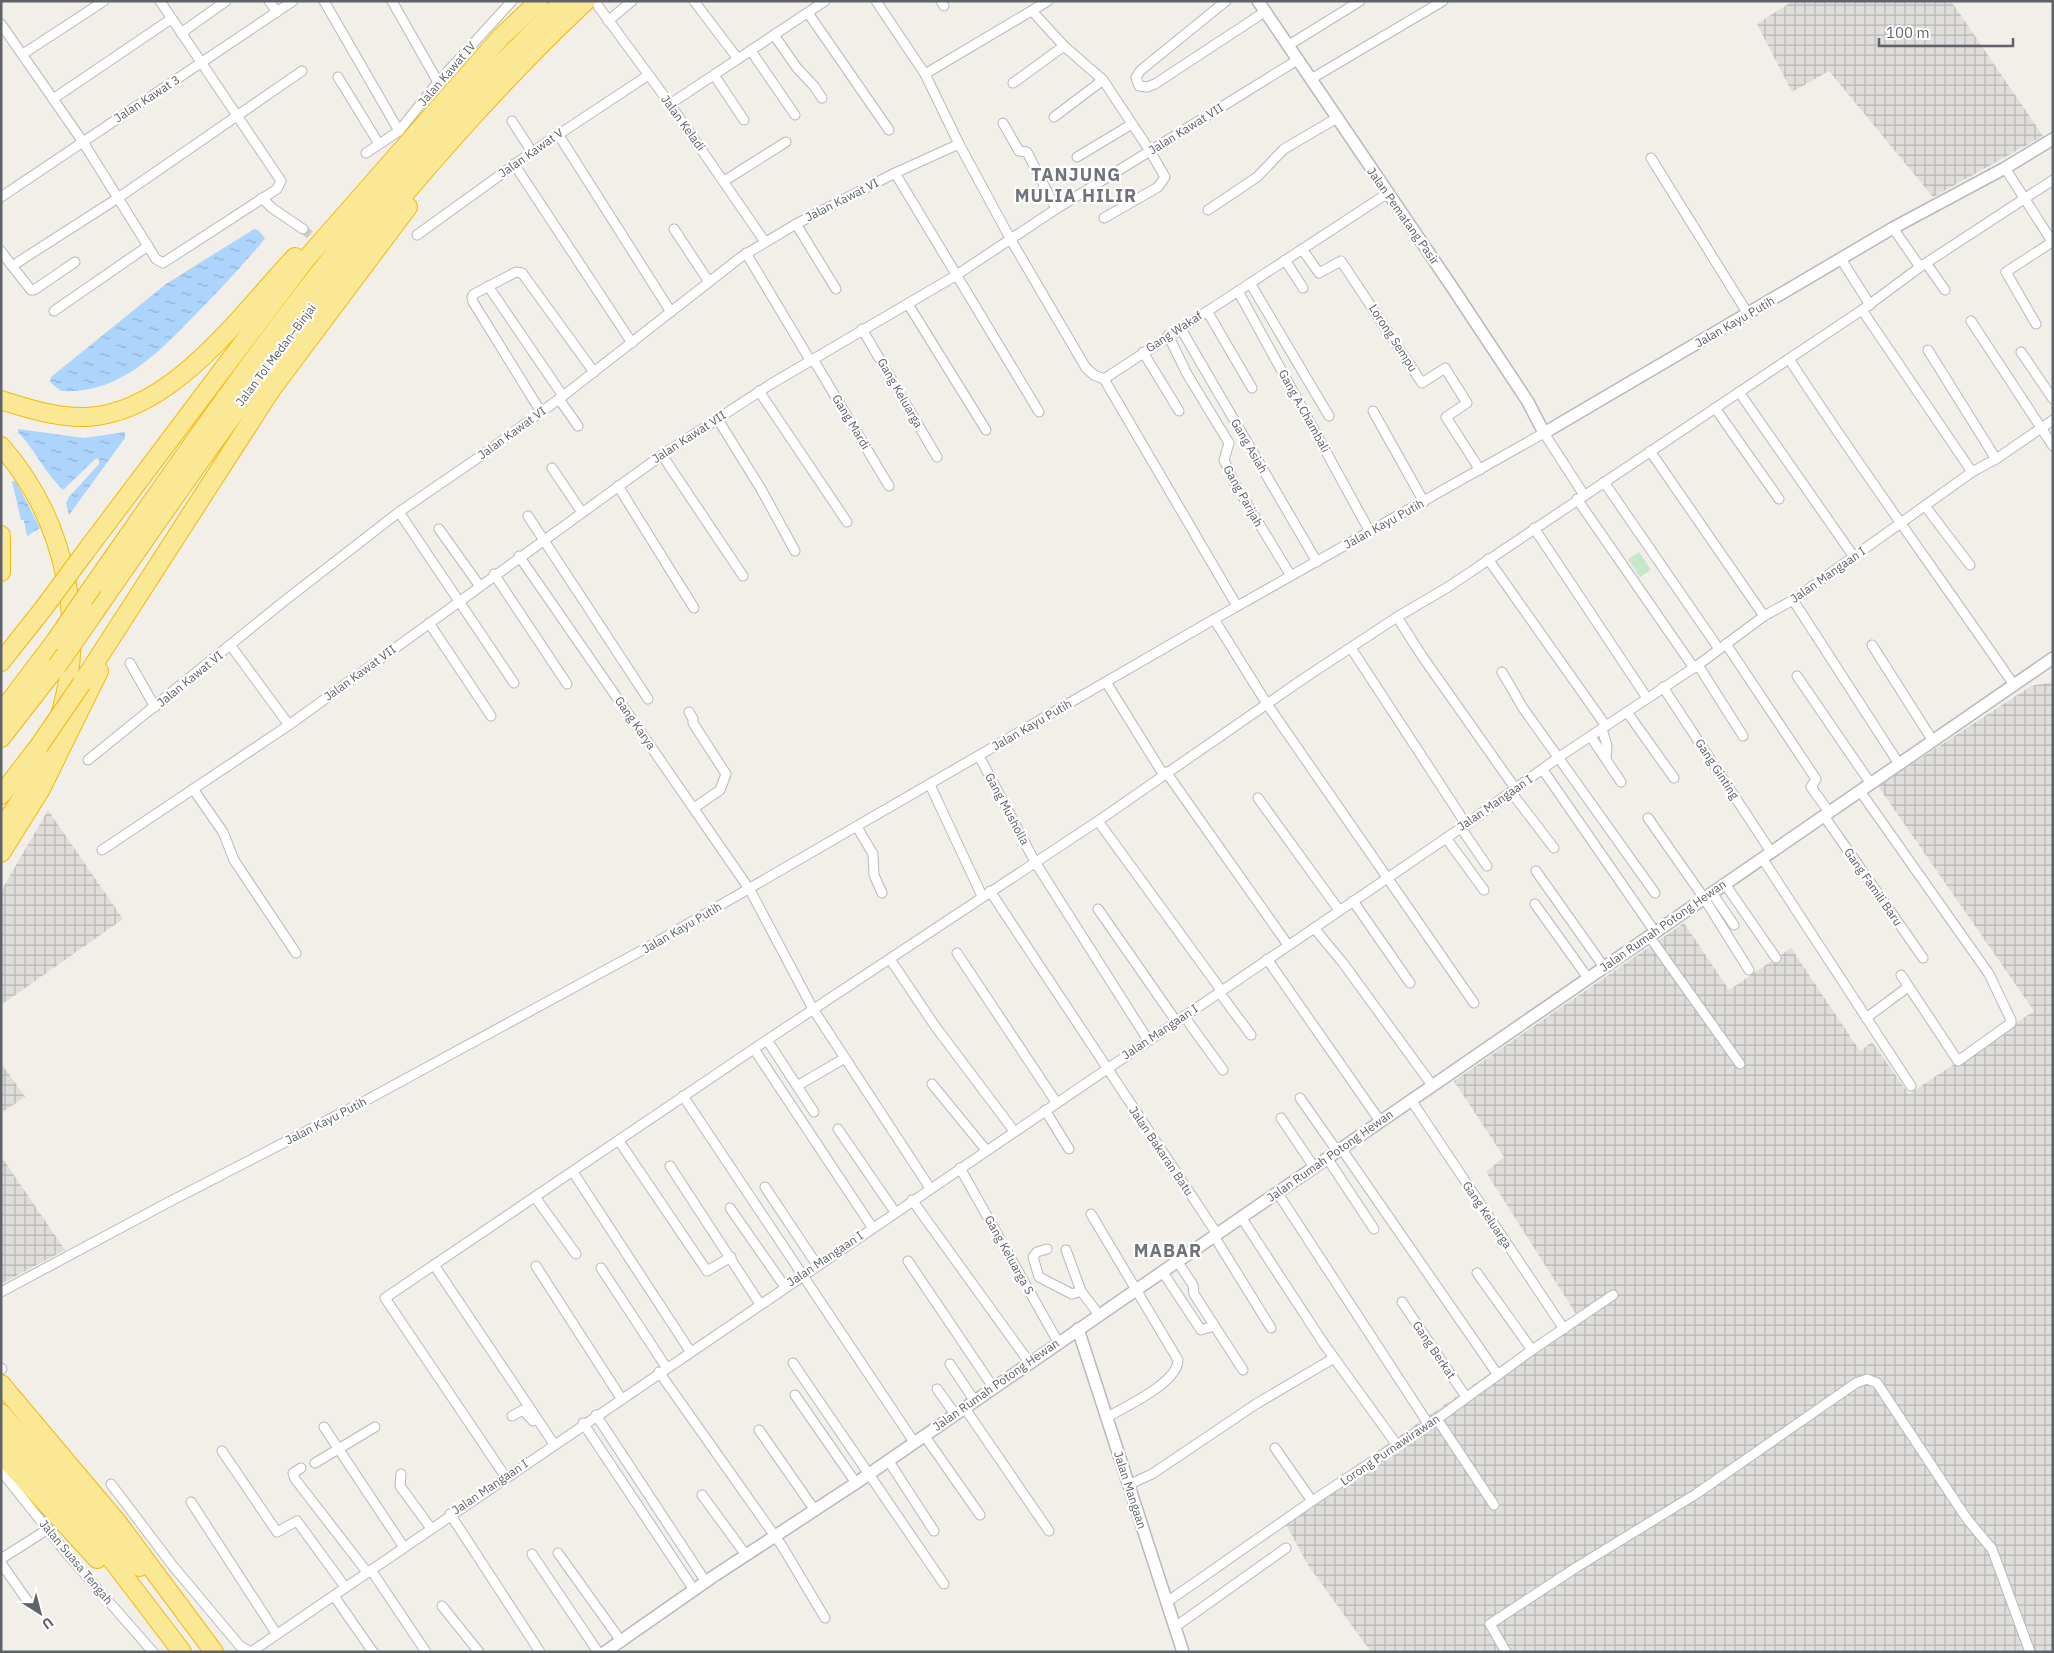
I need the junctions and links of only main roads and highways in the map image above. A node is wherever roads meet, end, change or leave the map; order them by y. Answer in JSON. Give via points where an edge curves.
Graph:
{"nodes":[{"id":1,"x":539,"y":1,"type":"edge"},
{"id":2,"x":564,"y":1,"type":"edge"},
{"id":3,"x":592,"y":4,"type":"edge"},
{"id":4,"x":490,"y":99,"type":"junction"},
{"id":5,"x":406,"y":132,"type":"junction"},
{"id":6,"x":1,"y":400,"type":"edge"},
{"id":7,"x":1,"y":446,"type":"edge"},
{"id":8,"x":1,"y":535,"type":"edge"},
{"id":9,"x":1,"y":572,"type":"edge"},
{"id":10,"x":1,"y":662,"type":"edge"},
{"id":11,"x":85,"y":688,"type":"junction"},
{"id":12,"x":1,"y":713,"type":"edge"},
{"id":13,"x":1,"y":738,"type":"edge"},
{"id":14,"x":42,"y":750,"type":"junction"},
{"id":15,"x":1,"y":794,"type":"edge"},
{"id":16,"x":1,"y":821,"type":"edge"},
{"id":17,"x":3,"y":842,"type":"edge"},
{"id":18,"x":1,"y":1384,"type":"edge"},
{"id":19,"x":1,"y":1391,"type":"edge"},
{"id":20,"x":1,"y":1412,"type":"edge"},
{"id":21,"x":1,"y":1431,"type":"edge"},
{"id":22,"x":1,"y":1454,"type":"edge"},
{"id":23,"x":67,"y":1462,"type":"junction"},
{"id":24,"x":182,"y":1652,"type":"edge"},
{"id":25,"x":213,"y":1652,"type":"edge"}],
"edges":[{"from":1,"to":5,"type":"highway"},
{"from":2,"to":12,"type":"highway","name":"Jalan Tol Medan–Binjai","bridge":true,"via":[[449,120],[340,246],[224,399],[56,640]]},
{"from":3,"to":4,"type":"highway","name":"Jalan Tol Medan–Binjai"},
{"from":4,"to":11,"type":"highway","via":[[271,390],[193,508]]},
{"from":4,"to":13,"type":"highway","name":"Jalan Tol Medan–Binjai","bridge":true,"via":[[388,213],[305,315],[217,435],[57,666]]},
{"from":5,"to":6,"type":"highway","via":[[208,350],[159,393],[122,410],[86,417],[43,412]]},
{"from":5,"to":10,"type":"highway","bridge":true,"via":[[284,287]]},
{"from":7,"to":14,"type":"highway","via":[[28,481],[49,521],[63,562],[70,600],[72,640],[66,687],[56,728]]},
{"from":8,"to":9,"type":"highway"},
{"from":11,"to":14,"type":"highway","bridge":true},
{"from":11,"to":17,"type":"highway","via":[[42,789]]},
{"from":14,"to":15,"type":"highway"},
{"from":14,"to":16,"type":"highway"},
{"from":14,"to":17,"type":"highway"},
{"from":18,"to":23,"type":"highway"},
{"from":19,"to":23,"type":"highway"},
{"from":20,"to":25,"type":"highway"},
{"from":21,"to":24,"type":"highway","via":[[109,1556]]},
{"from":22,"to":24,"type":"highway"},
{"from":23,"to":25,"type":"highway","via":[[118,1523]]}]}
